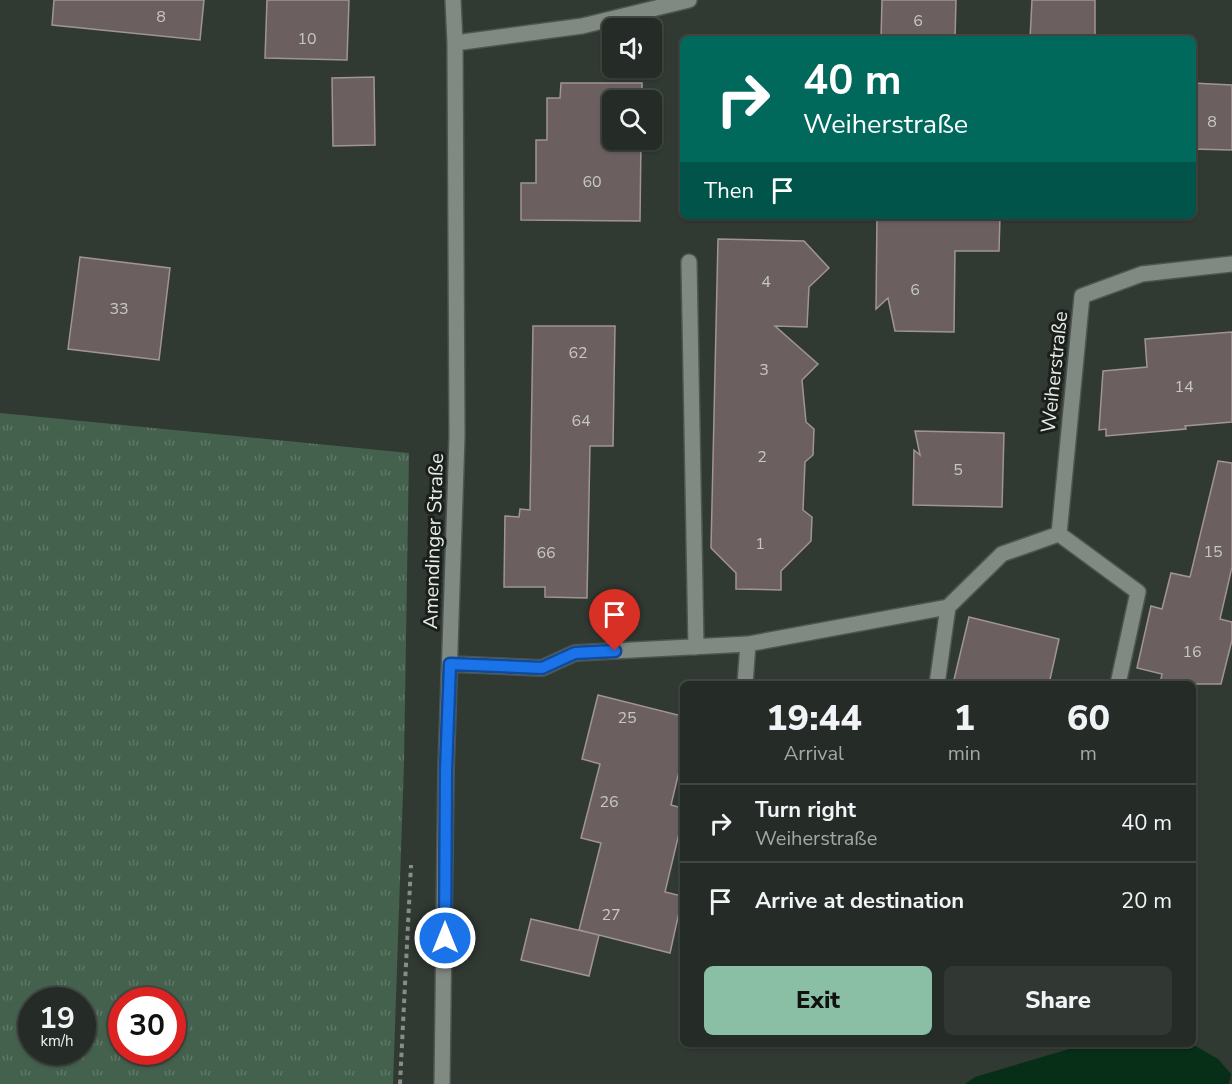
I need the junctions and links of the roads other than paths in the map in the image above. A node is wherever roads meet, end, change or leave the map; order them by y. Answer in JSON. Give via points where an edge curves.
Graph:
{"nodes":[{"id":1,"x":453,"y":0,"type":"edge"},
{"id":2,"x":689,"y":0,"type":"edge"},
{"id":3,"x":455,"y":43,"type":"junction"},
{"id":4,"x":689,"y":262,"type":"dead end"},
{"id":5,"x":1232,"y":264,"type":"edge"},
{"id":6,"x":1059,"y":534,"type":"junction"},
{"id":7,"x":948,"y":607,"type":"junction"},
{"id":8,"x":748,"y":644,"type":"junction"},
{"id":9,"x":696,"y":647,"type":"junction"},
{"id":10,"x":450,"y":664,"type":"junction"},
{"id":11,"x":745,"y":681,"type":"edge"},
{"id":12,"x":937,"y":681,"type":"edge"},
{"id":13,"x":1119,"y":681,"type":"edge"},
{"id":14,"x":442,"y":1084,"type":"edge"}],
"edges":[{"from":1,"to":3,"type":"street","name":"Amendinger Straße"},
{"from":2,"to":3,"type":"street","via":[[582,26]]},
{"from":3,"to":10,"type":"street","name":"Amendinger Straße","via":[[457,436]]},
{"from":4,"to":9,"type":"street"},
{"from":5,"to":6,"type":"street","name":"Weiherstraße","via":[[1142,274],[1082,296]]},
{"from":6,"to":7,"type":"street","via":[[1002,554]]},
{"from":6,"to":13,"type":"street","via":[[1138,592]]},
{"from":7,"to":8,"type":"street"},
{"from":7,"to":12,"type":"street"},
{"from":8,"to":9,"type":"street"},
{"from":8,"to":11,"type":"street"},
{"from":9,"to":10,"type":"street","via":[[575,653],[542,668]]},
{"from":10,"to":14,"type":"street","name":"Amendinger Straße"}]}
